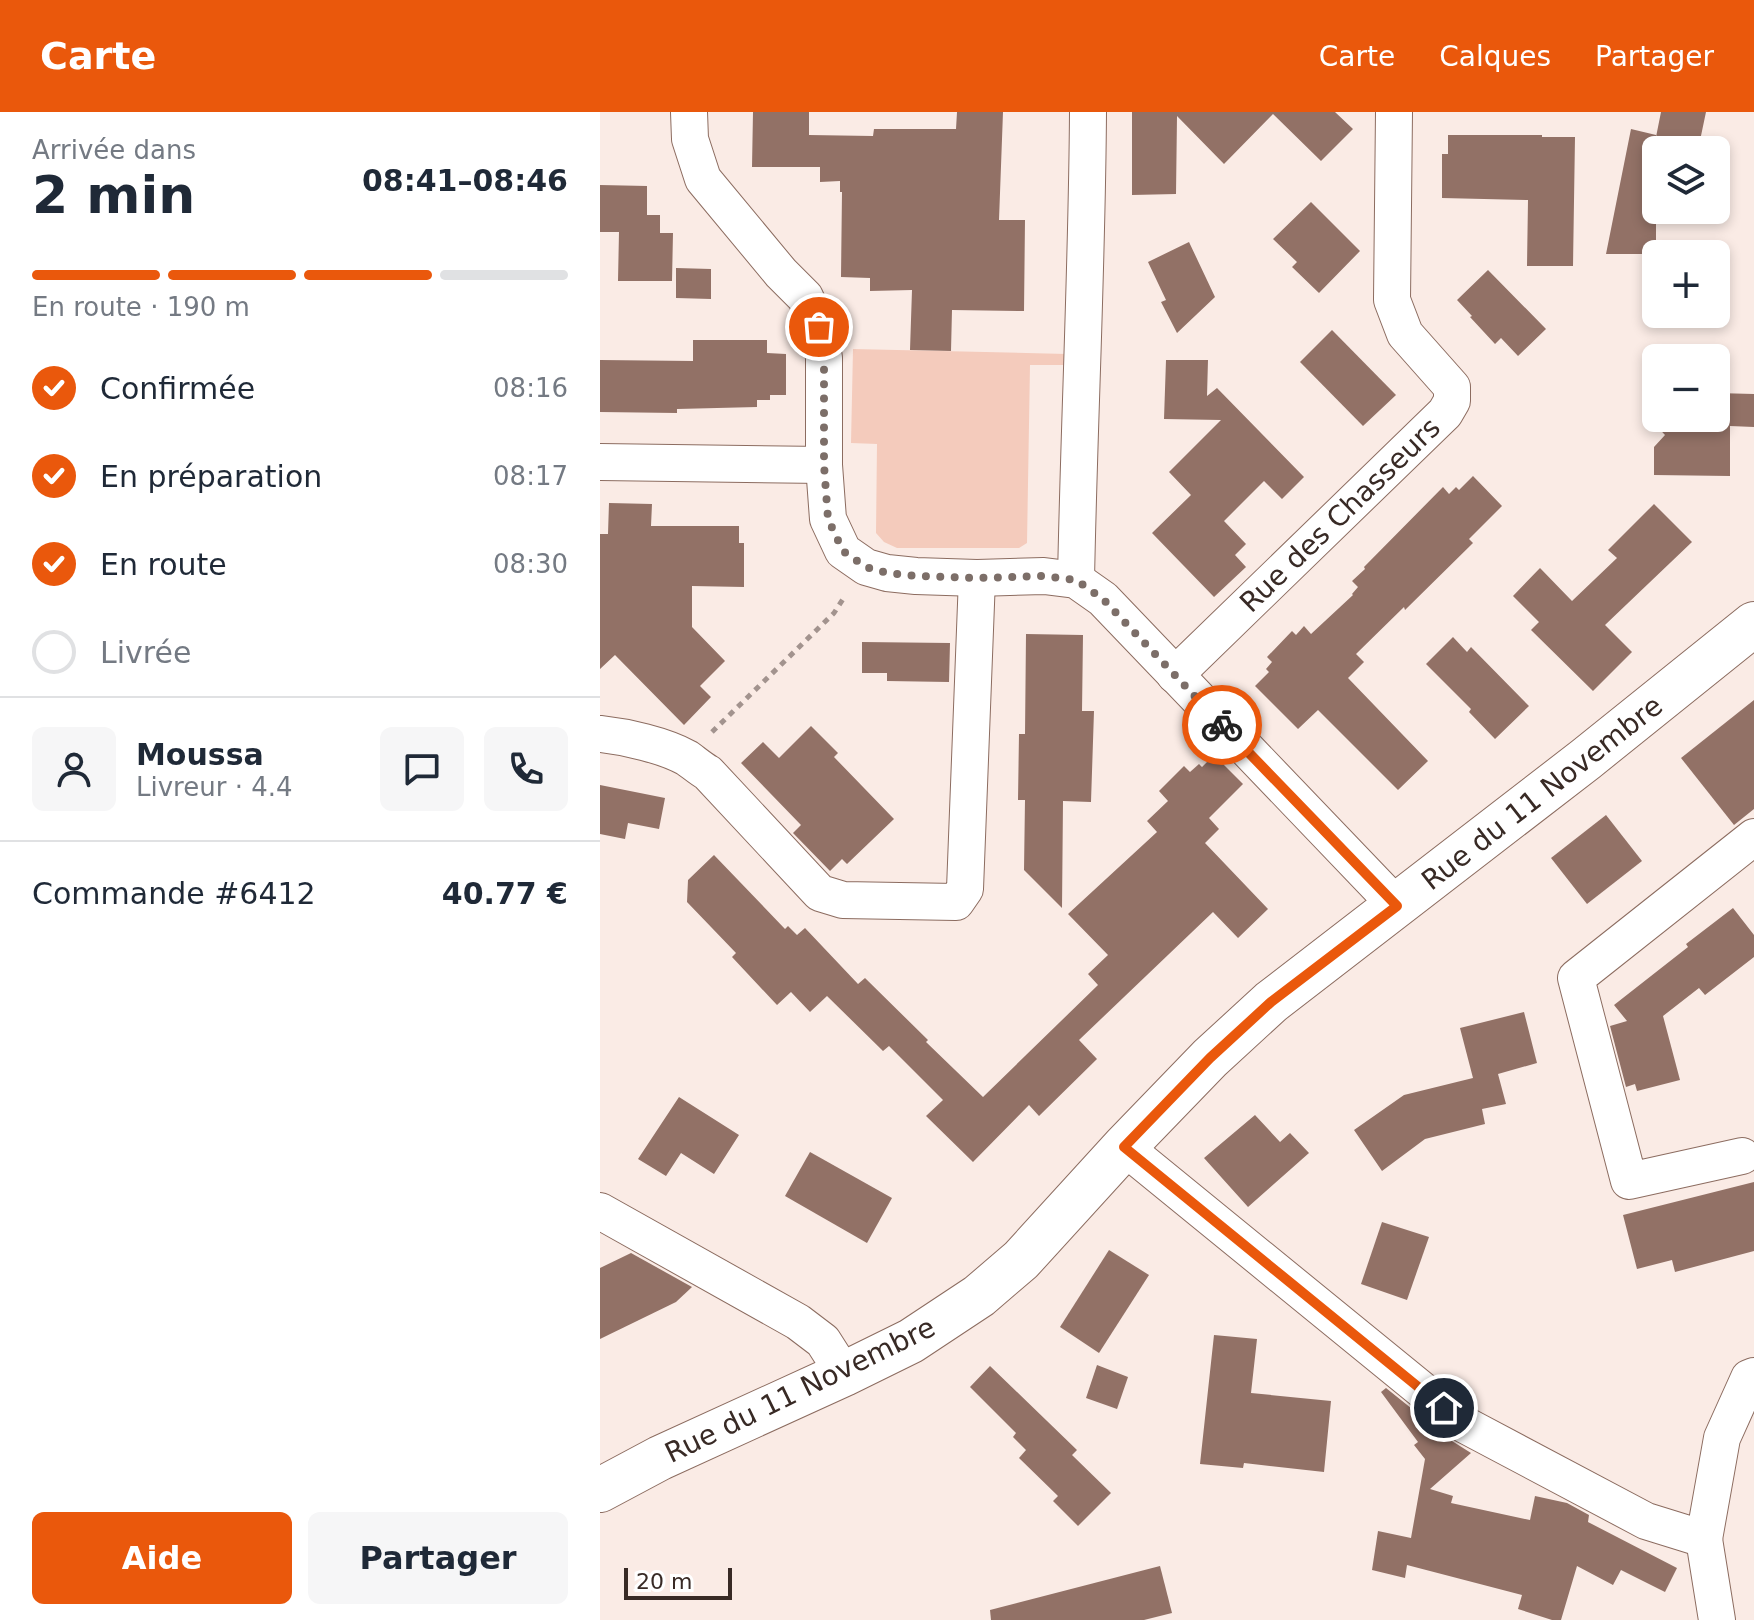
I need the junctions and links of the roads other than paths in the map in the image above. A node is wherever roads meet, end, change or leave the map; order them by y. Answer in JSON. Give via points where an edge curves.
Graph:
{"nodes":[{"id":1,"x":689,"y":112,"type":"edge"},
{"id":2,"x":1088,"y":112,"type":"edge"},
{"id":3,"x":1394,"y":112,"type":"edge"},
{"id":4,"x":600,"y":462,"type":"edge"},
{"id":5,"x":824,"y":465,"type":"junction"},
{"id":6,"x":977,"y":578,"type":"junction"},
{"id":7,"x":1076,"y":580,"type":"junction"},
{"id":8,"x":1754,"y":624,"type":"edge"},
{"id":9,"x":1175,"y":675,"type":"junction"},
{"id":10,"x":600,"y":734,"type":"edge"},
{"id":11,"x":1754,"y":837,"type":"edge"},
{"id":12,"x":1397,"y":906,"type":"junction"},
{"id":13,"x":1124,"y":1147,"type":"junction"},
{"id":14,"x":1742,"y":1156,"type":"dead end"},
{"id":15,"x":600,"y":1211,"type":"edge"},
{"id":16,"x":844,"y":1374,"type":"junction"},
{"id":17,"x":1754,"y":1376,"type":"edge"},
{"id":18,"x":600,"y":1490,"type":"edge"},
{"id":19,"x":1704,"y":1539,"type":"junction"},
{"id":20,"x":1717,"y":1620,"type":"edge"}],
"edges":[{"from":1,"to":5,"type":"street","via":[[690,139],[703,179],[805,297],[819,327]]},
{"from":2,"to":7,"type":"street"},
{"from":3,"to":9,"type":"street","name":"Rue des Chasseurs","via":[[1392,300],[1405,334],[1452,387],[1452,401]]},
{"from":4,"to":5,"type":"street"},
{"from":5,"to":6,"type":"street","via":[[828,519],[843,551],[866,567],[887,573]]},
{"from":6,"to":7,"type":"street"},
{"from":6,"to":10,"type":"street","via":[[965,889],[956,902],[843,900],[820,893],[708,773],[652,745]]},
{"from":7,"to":9,"type":"street","via":[[1103,599]]},
{"from":8,"to":12,"type":"street","name":"Rue du 11 Novembre"},
{"from":9,"to":12,"type":"street"},
{"from":11,"to":14,"type":"street","via":[[1576,978],[1629,1181]]},
{"from":12,"to":13,"type":"street","name":"Rue du 11 Novembre","via":[[1271,1002]]},
{"from":13,"to":16,"type":"street","name":"Rue du 11 Novembre","via":[[1021,1260],[979,1296],[911,1341]]},
{"from":13,"to":19,"type":"street","via":[[1465,1425],[1646,1521]]},
{"from":15,"to":16,"type":"street","via":[[798,1322],[823,1341]]},
{"from":16,"to":18,"type":"street","name":"Rue du 11 Novembre"},
{"from":17,"to":19,"type":"street","via":[[1722,1438]]},
{"from":19,"to":20,"type":"street"}]}
